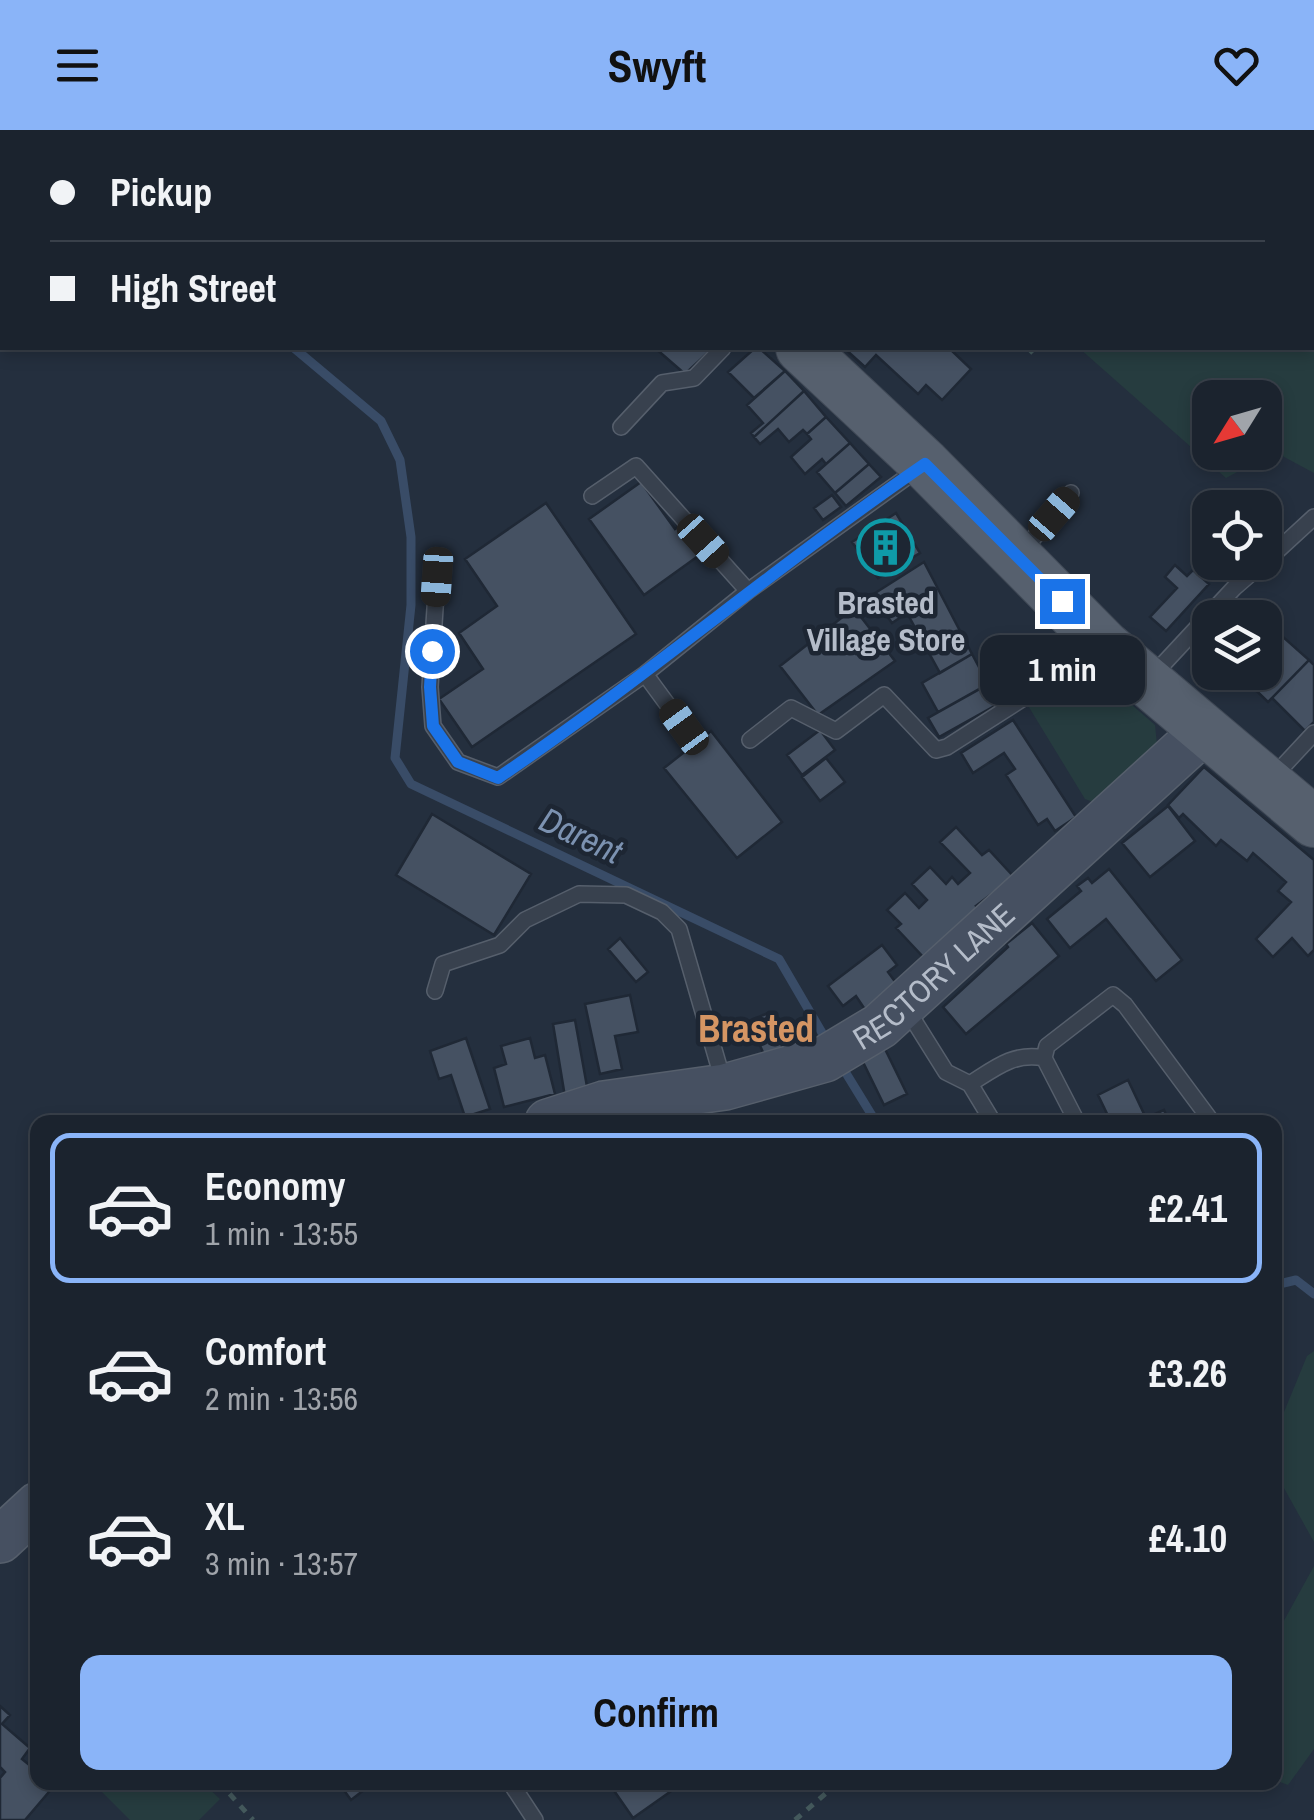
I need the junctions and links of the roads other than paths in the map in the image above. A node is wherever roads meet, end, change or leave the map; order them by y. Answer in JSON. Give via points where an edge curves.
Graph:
{"nodes":[{"id":1,"x":721,"y":350,"type":"edge"},
{"id":2,"x":803,"y":350,"type":"edge"},
{"id":3,"x":621,"y":427,"type":"dead end"},
{"id":4,"x":925,"y":464,"type":"junction"},
{"id":5,"x":1072,"y":492,"type":"dead end"},
{"id":6,"x":592,"y":496,"type":"dead end"},
{"id":7,"x":1314,"y":517,"type":"edge"},
{"id":8,"x":1282,"y":546,"type":"edge"},
{"id":9,"x":1018,"y":556,"type":"junction"},
{"id":10,"x":437,"y":577,"type":"dead end"},
{"id":11,"x":1244,"y":580,"type":"edge"},
{"id":12,"x":748,"y":590,"type":"junction"},
{"id":13,"x":1105,"y":646,"type":"junction"},
{"id":14,"x":645,"y":674,"type":"junction"},
{"id":15,"x":1147,"y":682,"type":"junction"},
{"id":16,"x":684,"y":727,"type":"dead end"},
{"id":17,"x":1204,"y":732,"type":"junction"},
{"id":18,"x":1314,"y":732,"type":"edge"},
{"id":19,"x":750,"y":740,"type":"dead end"},
{"id":20,"x":1267,"y":784,"type":"junction"},
{"id":21,"x":1314,"y":822,"type":"edge"},
{"id":22,"x":435,"y":992,"type":"dead end"},
{"id":23,"x":904,"y":1005,"type":"junction"},
{"id":24,"x":1044,"y":1058,"type":"junction"},
{"id":25,"x":970,"y":1084,"type":"junction"},
{"id":26,"x":725,"y":1087,"type":"junction"},
{"id":27,"x":570,"y":1115,"type":"edge"},
{"id":28,"x":989,"y":1115,"type":"edge"},
{"id":29,"x":1073,"y":1115,"type":"edge"},
{"id":30,"x":1207,"y":1115,"type":"edge"},
{"id":31,"x":30,"y":1512,"type":"edge"},
{"id":32,"x":0,"y":1540,"type":"edge"},
{"id":33,"x":515,"y":1790,"type":"edge"},
{"id":34,"x":536,"y":1820,"type":"edge"}],
"edges":[{"from":1,"to":3,"type":"lane","via":[[694,378],[662,383]]},
{"from":2,"to":4,"type":"main road"},
{"from":4,"to":9,"type":"main road"},
{"from":4,"to":12,"type":"lane"},
{"from":5,"to":9,"type":"lane"},
{"from":6,"to":12,"type":"lane","via":[[636,466]]},
{"from":7,"to":8,"type":"lane"},
{"from":9,"to":13,"type":"main road"},
{"from":10,"to":14,"type":"lane","via":[[433,726],[458,762],[498,778]]},
{"from":11,"to":15,"type":"lane"},
{"from":12,"to":14,"type":"lane"},
{"from":13,"to":15,"type":"main road"},
{"from":13,"to":19,"type":"lane","via":[[936,750],[884,695],[836,731],[791,708]]},
{"from":14,"to":16,"type":"lane"},
{"from":15,"to":17,"type":"main road"},
{"from":17,"to":20,"type":"main road"},
{"from":17,"to":23,"type":"street","name":"RECTORY LANE"},
{"from":18,"to":20,"type":"lane"},
{"from":20,"to":21,"type":"main road"},
{"from":22,"to":26,"type":"lane","via":[[443,964],[500,944],[525,920],[579,894],[626,895],[680,929]]},
{"from":23,"to":25,"type":"lane","via":[[946,1072]]},
{"from":23,"to":26,"type":"street","name":"RECTORY LANE","via":[[838,1052]]},
{"from":24,"to":25,"type":"lane","via":[[1008,1060]]},
{"from":24,"to":29,"type":"lane"},
{"from":24,"to":30,"type":"lane","via":[[1047,1046],[1112,996]]},
{"from":25,"to":28,"type":"lane"},
{"from":26,"to":27,"type":"street","name":"RECTORY LANE"},
{"from":31,"to":32,"type":"street"},
{"from":33,"to":34,"type":"lane"}]}
